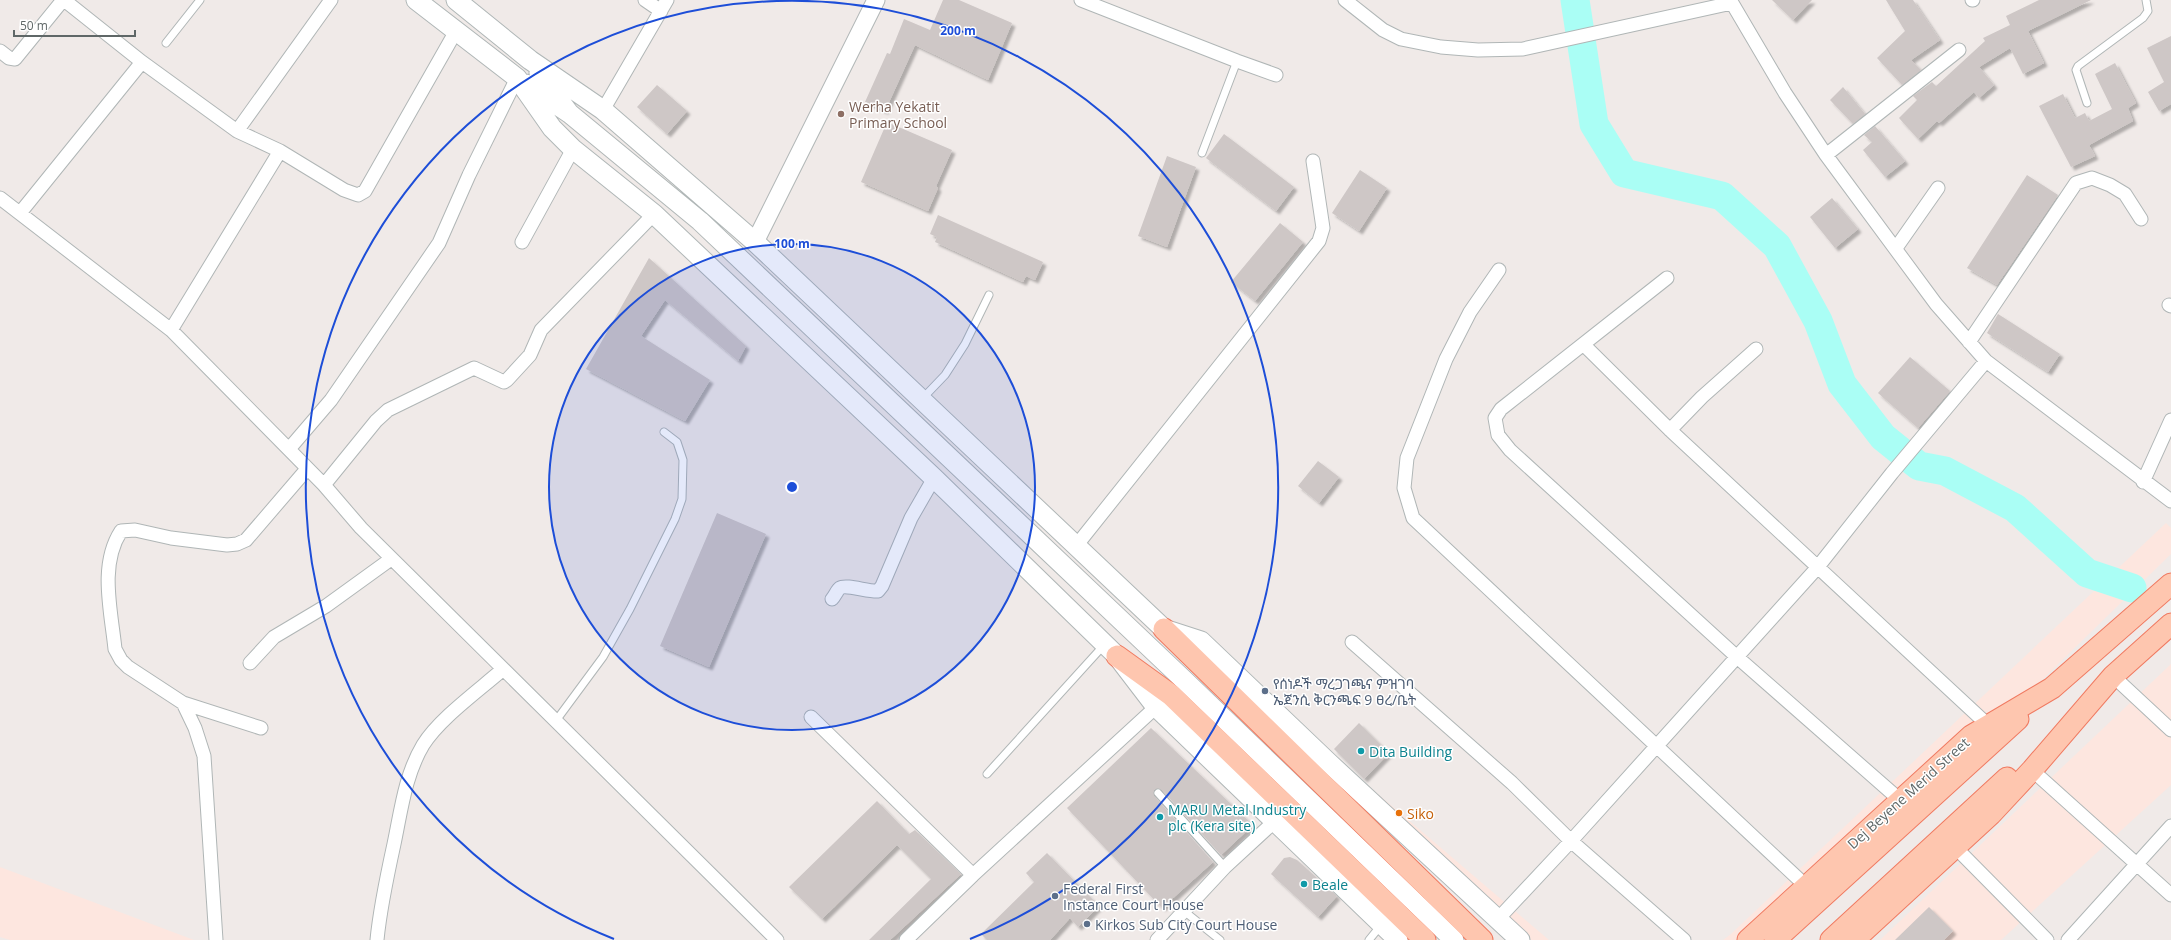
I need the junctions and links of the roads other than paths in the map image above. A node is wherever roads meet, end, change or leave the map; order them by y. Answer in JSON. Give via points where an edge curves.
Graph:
{"nodes":[{"id":1,"x":64,"y":0,"type":"edge"},
{"id":2,"x":200,"y":0,"type":"edge"},
{"id":3,"x":331,"y":0,"type":"edge"},
{"id":4,"x":416,"y":0,"type":"edge"},
{"id":5,"x":646,"y":0,"type":"edge"},
{"id":6,"x":876,"y":0,"type":"edge"},
{"id":7,"x":1081,"y":0,"type":"edge"},
{"id":8,"x":1345,"y":0,"type":"edge"},
{"id":9,"x":2146,"y":0,"type":"edge"},
{"id":10,"x":458,"y":1,"type":"edge"},
{"id":11,"x":1731,"y":2,"type":"edge"},
{"id":12,"x":664,"y":6,"type":"edge"},
{"id":13,"x":456,"y":31,"type":"junction"},
{"id":14,"x":166,"y":43,"type":"dead end"},
{"id":15,"x":1960,"y":50,"type":"dead end"},
{"id":16,"x":0,"y":51,"type":"edge"},
{"id":17,"x":530,"y":60,"type":"junction"},
{"id":18,"x":1236,"y":61,"type":"junction"},
{"id":19,"x":142,"y":62,"type":"junction"},
{"id":20,"x":1276,"y":75,"type":"dead end"},
{"id":21,"x":517,"y":78,"type":"junction"},
{"id":22,"x":2087,"y":103,"type":"dead end"},
{"id":23,"x":603,"y":110,"type":"junction"},
{"id":24,"x":569,"y":113,"type":"junction"},
{"id":25,"x":237,"y":131,"type":"junction"},
{"id":26,"x":573,"y":149,"type":"junction"},
{"id":27,"x":280,"y":151,"type":"junction"},
{"id":28,"x":1202,"y":153,"type":"dead end"},
{"id":29,"x":1826,"y":155,"type":"junction"},
{"id":30,"x":1313,"y":161,"type":"dead end"},
{"id":31,"x":1938,"y":188,"type":"dead end"},
{"id":32,"x":0,"y":198,"type":"edge"},
{"id":33,"x":20,"y":213,"type":"junction"},
{"id":34,"x":654,"y":214,"type":"junction"},
{"id":35,"x":2141,"y":219,"type":"dead end"},
{"id":36,"x":522,"y":242,"type":"dead end"},
{"id":37,"x":755,"y":242,"type":"junction"},
{"id":38,"x":1896,"y":248,"type":"junction"},
{"id":39,"x":1499,"y":270,"type":"dead end"},
{"id":40,"x":1667,"y":278,"type":"dead end"},
{"id":41,"x":989,"y":295,"type":"dead end"},
{"id":42,"x":171,"y":330,"type":"junction"},
{"id":43,"x":1969,"y":342,"type":"junction"},
{"id":44,"x":1584,"y":345,"type":"junction"},
{"id":45,"x":1756,"y":350,"type":"dead end"},
{"id":46,"x":1986,"y":361,"type":"junction"},
{"id":47,"x":922,"y":399,"type":"junction"},
{"id":48,"x":2171,"y":420,"type":"edge"},
{"id":49,"x":1670,"y":430,"type":"junction"},
{"id":50,"x":664,"y":432,"type":"dead end"},
{"id":51,"x":289,"y":449,"type":"junction"},
{"id":52,"x":307,"y":469,"type":"junction"},
{"id":53,"x":934,"y":478,"type":"junction"},
{"id":54,"x":2143,"y":482,"type":"junction"},
{"id":55,"x":324,"y":485,"type":"junction"},
{"id":56,"x":2171,"y":501,"type":"edge"},
{"id":57,"x":1076,"y":546,"type":"junction"},
{"id":58,"x":391,"y":558,"type":"junction"},
{"id":59,"x":1817,"y":568,"type":"junction"},
{"id":60,"x":2171,"y":584,"type":"edge"},
{"id":61,"x":832,"y":598,"type":"dead end"},
{"id":62,"x":2171,"y":624,"type":"edge"},
{"id":63,"x":1164,"y":629,"type":"junction"},
{"id":64,"x":1352,"y":642,"type":"dead end"},
{"id":65,"x":1111,"y":650,"type":"junction"},
{"id":66,"x":1736,"y":657,"type":"junction"},
{"id":67,"x":250,"y":663,"type":"dead end"},
{"id":68,"x":502,"y":670,"type":"junction"},
{"id":69,"x":2113,"y":676,"type":"junction"},
{"id":70,"x":2052,"y":688,"type":"junction"},
{"id":71,"x":183,"y":703,"type":"junction"},
{"id":72,"x":1156,"y":707,"type":"junction"},
{"id":73,"x":812,"y":717,"type":"dead end"},
{"id":74,"x":555,"y":722,"type":"junction"},
{"id":75,"x":1989,"y":726,"type":"junction"},
{"id":76,"x":261,"y":728,"type":"dead end"},
{"id":77,"x":2171,"y":730,"type":"edge"},
{"id":78,"x":1656,"y":746,"type":"junction"},
{"id":79,"x":2032,"y":770,"type":"junction"},
{"id":80,"x":987,"y":774,"type":"dead end"},
{"id":81,"x":1158,"y":793,"type":"dead end"},
{"id":82,"x":1900,"y":800,"type":"junction"},
{"id":83,"x":1275,"y":821,"type":"junction"},
{"id":84,"x":2171,"y":826,"type":"edge"},
{"id":85,"x":1571,"y":842,"type":"junction"},
{"id":86,"x":1955,"y":847,"type":"junction"},
{"id":87,"x":2136,"y":864,"type":"junction"},
{"id":88,"x":1225,"y":867,"type":"junction"},
{"id":89,"x":973,"y":875,"type":"junction"},
{"id":90,"x":1806,"y":886,"type":"junction"},
{"id":91,"x":2171,"y":895,"type":"edge"},
{"id":92,"x":1184,"y":911,"type":"junction"},
{"id":93,"x":1498,"y":919,"type":"junction"},
{"id":94,"x":1382,"y":924,"type":"junction"},
{"id":95,"x":1861,"y":938,"type":"edge"},
{"id":96,"x":216,"y":940,"type":"edge"},
{"id":97,"x":377,"y":940,"type":"edge"},
{"id":98,"x":777,"y":940,"type":"edge"},
{"id":99,"x":906,"y":940,"type":"edge"},
{"id":100,"x":1157,"y":940,"type":"edge"},
{"id":101,"x":1220,"y":940,"type":"edge"},
{"id":102,"x":1369,"y":940,"type":"edge"},
{"id":103,"x":1398,"y":940,"type":"edge"},
{"id":104,"x":1425,"y":940,"type":"edge"},
{"id":105,"x":1454,"y":940,"type":"edge"},
{"id":106,"x":1482,"y":940,"type":"edge"},
{"id":107,"x":1520,"y":940,"type":"edge"},
{"id":108,"x":1684,"y":940,"type":"edge"},
{"id":109,"x":1748,"y":940,"type":"edge"},
{"id":110,"x":1775,"y":940,"type":"edge"},
{"id":111,"x":1831,"y":940,"type":"edge"},
{"id":112,"x":2048,"y":940,"type":"edge"},
{"id":113,"x":2068,"y":940,"type":"edge"}],
"edges":[{"from":1,"to":16,"type":"street","via":[[15,59]]},
{"from":1,"to":19,"type":"street"},
{"from":2,"to":14,"type":"lane"},
{"from":3,"to":25,"type":"street"},
{"from":4,"to":13,"type":"main road"},
{"from":5,"to":12,"type":"street"},
{"from":6,"to":37,"type":"street"},
{"from":7,"to":18,"type":"street"},
{"from":8,"to":11,"type":"street","via":[[1383,30],[1401,40],[1478,50],[1523,49]]},
{"from":9,"to":22,"type":"lane","via":[[2148,10],[2143,18],[2078,66],[2076,70]]},
{"from":10,"to":17,"type":"main road"},
{"from":11,"to":29,"type":"street","via":[[1785,93]]},
{"from":12,"to":23,"type":"street"},
{"from":13,"to":21,"type":"main road"},
{"from":13,"to":27,"type":"street","via":[[365,191],[358,195],[344,190]]},
{"from":15,"to":29,"type":"street"},
{"from":17,"to":23,"type":"main road"},
{"from":17,"to":24,"type":"main road"},
{"from":18,"to":20,"type":"street"},
{"from":18,"to":28,"type":"lane"},
{"from":19,"to":25,"type":"street"},
{"from":19,"to":33,"type":"street"},
{"from":21,"to":24,"type":"main road"},
{"from":21,"to":26,"type":"main road","via":[[552,128]]},
{"from":21,"to":51,"type":"street","via":[[439,243],[330,400]]},
{"from":23,"to":37,"type":"main road"},
{"from":24,"to":105,"type":"main road","via":[[700,221],[1178,674]]},
{"from":25,"to":27,"type":"street"},
{"from":26,"to":34,"type":"main road"},
{"from":26,"to":36,"type":"street"},
{"from":27,"to":42,"type":"street"},
{"from":29,"to":38,"type":"street"},
{"from":30,"to":57,"type":"street","via":[[1323,228],[1319,241]]},
{"from":31,"to":38,"type":"street"},
{"from":32,"to":33,"type":"street"},
{"from":33,"to":42,"type":"street"},
{"from":34,"to":53,"type":"main road"},
{"from":34,"to":55,"type":"street","via":[[541,330],[530,355],[507,380],[504,382],[474,368],[388,410],[376,420]]},
{"from":35,"to":43,"type":"street","via":[[2125,194],[2110,185],[2092,178],[2076,183]]},
{"from":37,"to":47,"type":"main road"},
{"from":38,"to":43,"type":"street","via":[[1936,304]]},
{"from":39,"to":78,"type":"street","via":[[1470,312],[1446,359],[1407,458],[1404,488],[1413,518]]},
{"from":40,"to":44,"type":"street"},
{"from":41,"to":47,"type":"lane","via":[[965,344],[944,375]]},
{"from":42,"to":51,"type":"street"},
{"from":43,"to":46,"type":"street"},
{"from":44,"to":49,"type":"street"},
{"from":44,"to":66,"type":"street","via":[[1501,410],[1495,418],[1498,435],[1510,450]]},
{"from":45,"to":49,"type":"street"},
{"from":46,"to":54,"type":"street"},
{"from":46,"to":59,"type":"street"},
{"from":47,"to":57,"type":"main road"},
{"from":48,"to":54,"type":"street"},
{"from":49,"to":59,"type":"street"},
{"from":50,"to":74,"type":"lane","via":[[677,442],[683,460],[682,499],[675,519],[603,657]]},
{"from":51,"to":52,"type":"street"},
{"from":52,"to":55,"type":"street"},
{"from":52,"to":71,"type":"street","via":[[246,540],[237,544],[172,538],[135,530],[121,531],[114,543],[108,568],[115,649],[128,667]]},
{"from":53,"to":61,"type":"street","via":[[911,518],[878,591],[845,587],[840,588]]},
{"from":53,"to":65,"type":"main road"},
{"from":54,"to":56,"type":"street"},
{"from":55,"to":58,"type":"street"},
{"from":57,"to":63,"type":"main road"},
{"from":58,"to":67,"type":"street","via":[[326,606],[274,637]]},
{"from":58,"to":68,"type":"street"},
{"from":59,"to":66,"type":"street"},
{"from":59,"to":75,"type":"street"},
{"from":60,"to":70,"type":"main road","name":"Dej Beyene Merid Street"},
{"from":62,"to":69,"type":"main road"},
{"from":63,"to":93,"type":"main road","via":[[1201,641]]},
{"from":63,"to":106,"type":"main road"},
{"from":64,"to":85,"type":"street","via":[[1517,788]]},
{"from":65,"to":72,"type":"main road"},
{"from":65,"to":80,"type":"lane"},
{"from":65,"to":104,"type":"main road","via":[[1171,695]]},
{"from":66,"to":78,"type":"street"},
{"from":66,"to":82,"type":"street"},
{"from":68,"to":74,"type":"street"},
{"from":68,"to":97,"type":"street","via":[[439,725],[423,745],[412,768],[379,916]]},
{"from":69,"to":77,"type":"street"},
{"from":69,"to":79,"type":"main road"},
{"from":69,"to":111,"type":"main road","via":[[1982,802]]},
{"from":70,"to":75,"type":"main road","name":"Dej Beyene Merid Street"},
{"from":70,"to":110,"type":"main road"},
{"from":71,"to":76,"type":"street"},
{"from":71,"to":96,"type":"street","via":[[204,756]]},
{"from":72,"to":83,"type":"main road"},
{"from":72,"to":89,"type":"street"},
{"from":73,"to":89,"type":"street"},
{"from":74,"to":98,"type":"street"},
{"from":75,"to":82,"type":"main road","name":"Dej Beyene Merid Street","via":[[1971,736]]},
{"from":78,"to":85,"type":"street"},
{"from":78,"to":90,"type":"street"},
{"from":79,"to":86,"type":"main road","via":[[1991,814]]},
{"from":79,"to":87,"type":"street"},
{"from":81,"to":88,"type":"lane"},
{"from":82,"to":90,"type":"main road","name":"Dej Beyene Merid Street"},
{"from":83,"to":88,"type":"street"},
{"from":83,"to":94,"type":"main road"},
{"from":84,"to":87,"type":"street"},
{"from":85,"to":93,"type":"street"},
{"from":85,"to":108,"type":"street"},
{"from":86,"to":95,"type":"main road"},
{"from":86,"to":112,"type":"street"},
{"from":87,"to":91,"type":"street"},
{"from":87,"to":113,"type":"street"},
{"from":88,"to":92,"type":"street"},
{"from":89,"to":99,"type":"street"},
{"from":90,"to":109,"type":"main road","name":"Dej Beyene Merid Street"},
{"from":92,"to":100,"type":"street"},
{"from":92,"to":101,"type":"lane"},
{"from":93,"to":107,"type":"main road"},
{"from":94,"to":102,"type":"lane"},
{"from":94,"to":103,"type":"main road"}]}
